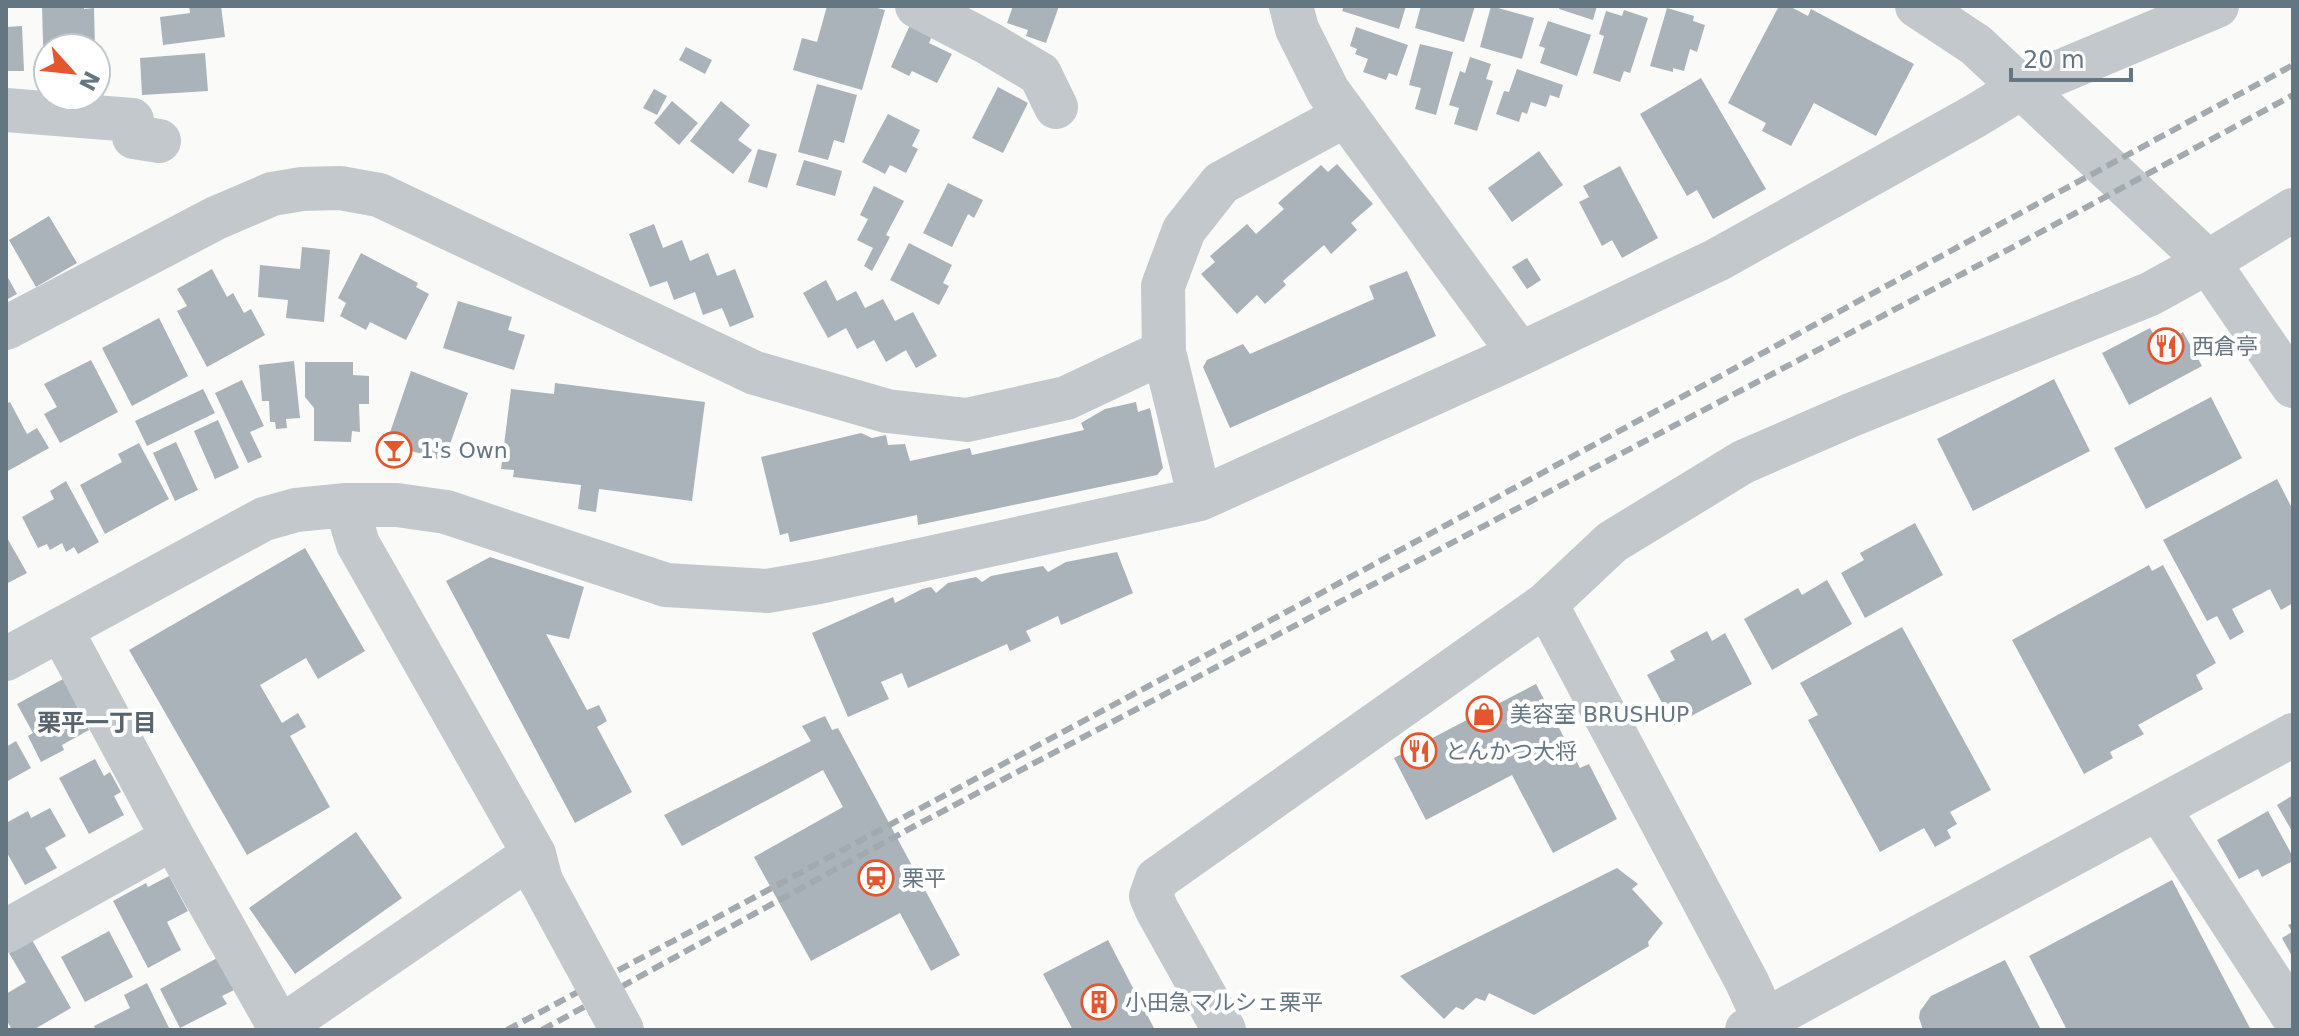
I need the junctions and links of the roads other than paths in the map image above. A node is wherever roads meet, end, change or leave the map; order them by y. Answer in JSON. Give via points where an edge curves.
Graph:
{"nodes":[{"id":1,"x":917,"y":6,"type":"edge"},
{"id":2,"x":1291,"y":6,"type":"edge"},
{"id":3,"x":1917,"y":6,"type":"edge"},
{"id":4,"x":2217,"y":6,"type":"edge"},
{"id":5,"x":2021,"y":88,"type":"junction"},
{"id":6,"x":1056,"y":107,"type":"dead end"},
{"id":7,"x":6,"y":110,"type":"edge"},
{"id":8,"x":1346,"y":115,"type":"junction"},
{"id":9,"x":159,"y":141,"type":"dead end"},
{"id":10,"x":2293,"y":210,"type":"edge"},
{"id":11,"x":2208,"y":262,"type":"junction"},
{"id":12,"x":6,"y":328,"type":"edge"},
{"id":13,"x":1164,"y":352,"type":"junction"},
{"id":14,"x":1520,"y":354,"type":"junction"},
{"id":15,"x":2293,"y":386,"type":"edge"},
{"id":16,"x":1200,"y":499,"type":"junction"},
{"id":17,"x":346,"y":505,"type":"junction"},
{"id":18,"x":1546,"y":604,"type":"junction"},
{"id":19,"x":61,"y":630,"type":"junction"},
{"id":20,"x":6,"y":659,"type":"edge"},
{"id":21,"x":2293,"y":735,"type":"edge"},
{"id":22,"x":2158,"y":808,"type":"junction"},
{"id":23,"x":173,"y":838,"type":"junction"},
{"id":24,"x":537,"y":867,"type":"junction"},
{"id":25,"x":6,"y":931,"type":"edge"},
{"id":26,"x":2293,"y":1016,"type":"edge"},
{"id":27,"x":1760,"y":1027,"type":"edge"},
{"id":28,"x":278,"y":1029,"type":"edge"},
{"id":29,"x":622,"y":1030,"type":"edge"},
{"id":30,"x":1224,"y":1030,"type":"edge"}],
"edges":[{"from":1,"to":6,"type":"street","via":[[1040,74]]},
{"from":2,"to":8,"type":"street","via":[[1313,64]]},
{"from":3,"to":5,"type":"street","via":[[1976,45]]},
{"from":4,"to":5,"type":"street"},
{"from":5,"to":11,"type":"street"},
{"from":5,"to":14,"type":"street","via":[[1717,260]]},
{"from":7,"to":9,"type":"street","via":[[132,120],[134,137]]},
{"from":8,"to":13,"type":"street","via":[[1221,183],[1184,230],[1163,286]]},
{"from":8,"to":14,"type":"street"},
{"from":10,"to":11,"type":"street"},
{"from":11,"to":15,"type":"street"},
{"from":11,"to":18,"type":"street","via":[[2150,294],[1743,462],[1612,542]]},
{"from":12,"to":13,"type":"street","via":[[272,194],[340,188],[379,195],[755,373],[887,411],[967,420],[1066,398]]},
{"from":13,"to":16,"type":"street"},
{"from":14,"to":16,"type":"street"},
{"from":16,"to":17,"type":"street","via":[[767,591],[666,585],[446,512]]},
{"from":17,"to":19,"type":"street","via":[[264,519]]},
{"from":17,"to":24,"type":"street","via":[[358,544]]},
{"from":18,"to":27,"type":"street","via":[[1747,982]]},
{"from":18,"to":30,"type":"street","via":[[1157,879],[1151,896]]},
{"from":19,"to":20,"type":"street"},
{"from":19,"to":23,"type":"street"},
{"from":21,"to":22,"type":"street"},
{"from":22,"to":26,"type":"street"},
{"from":22,"to":27,"type":"street"},
{"from":23,"to":25,"type":"street"},
{"from":23,"to":28,"type":"street"},
{"from":24,"to":28,"type":"street"},
{"from":24,"to":29,"type":"street","bridge":true}]}
